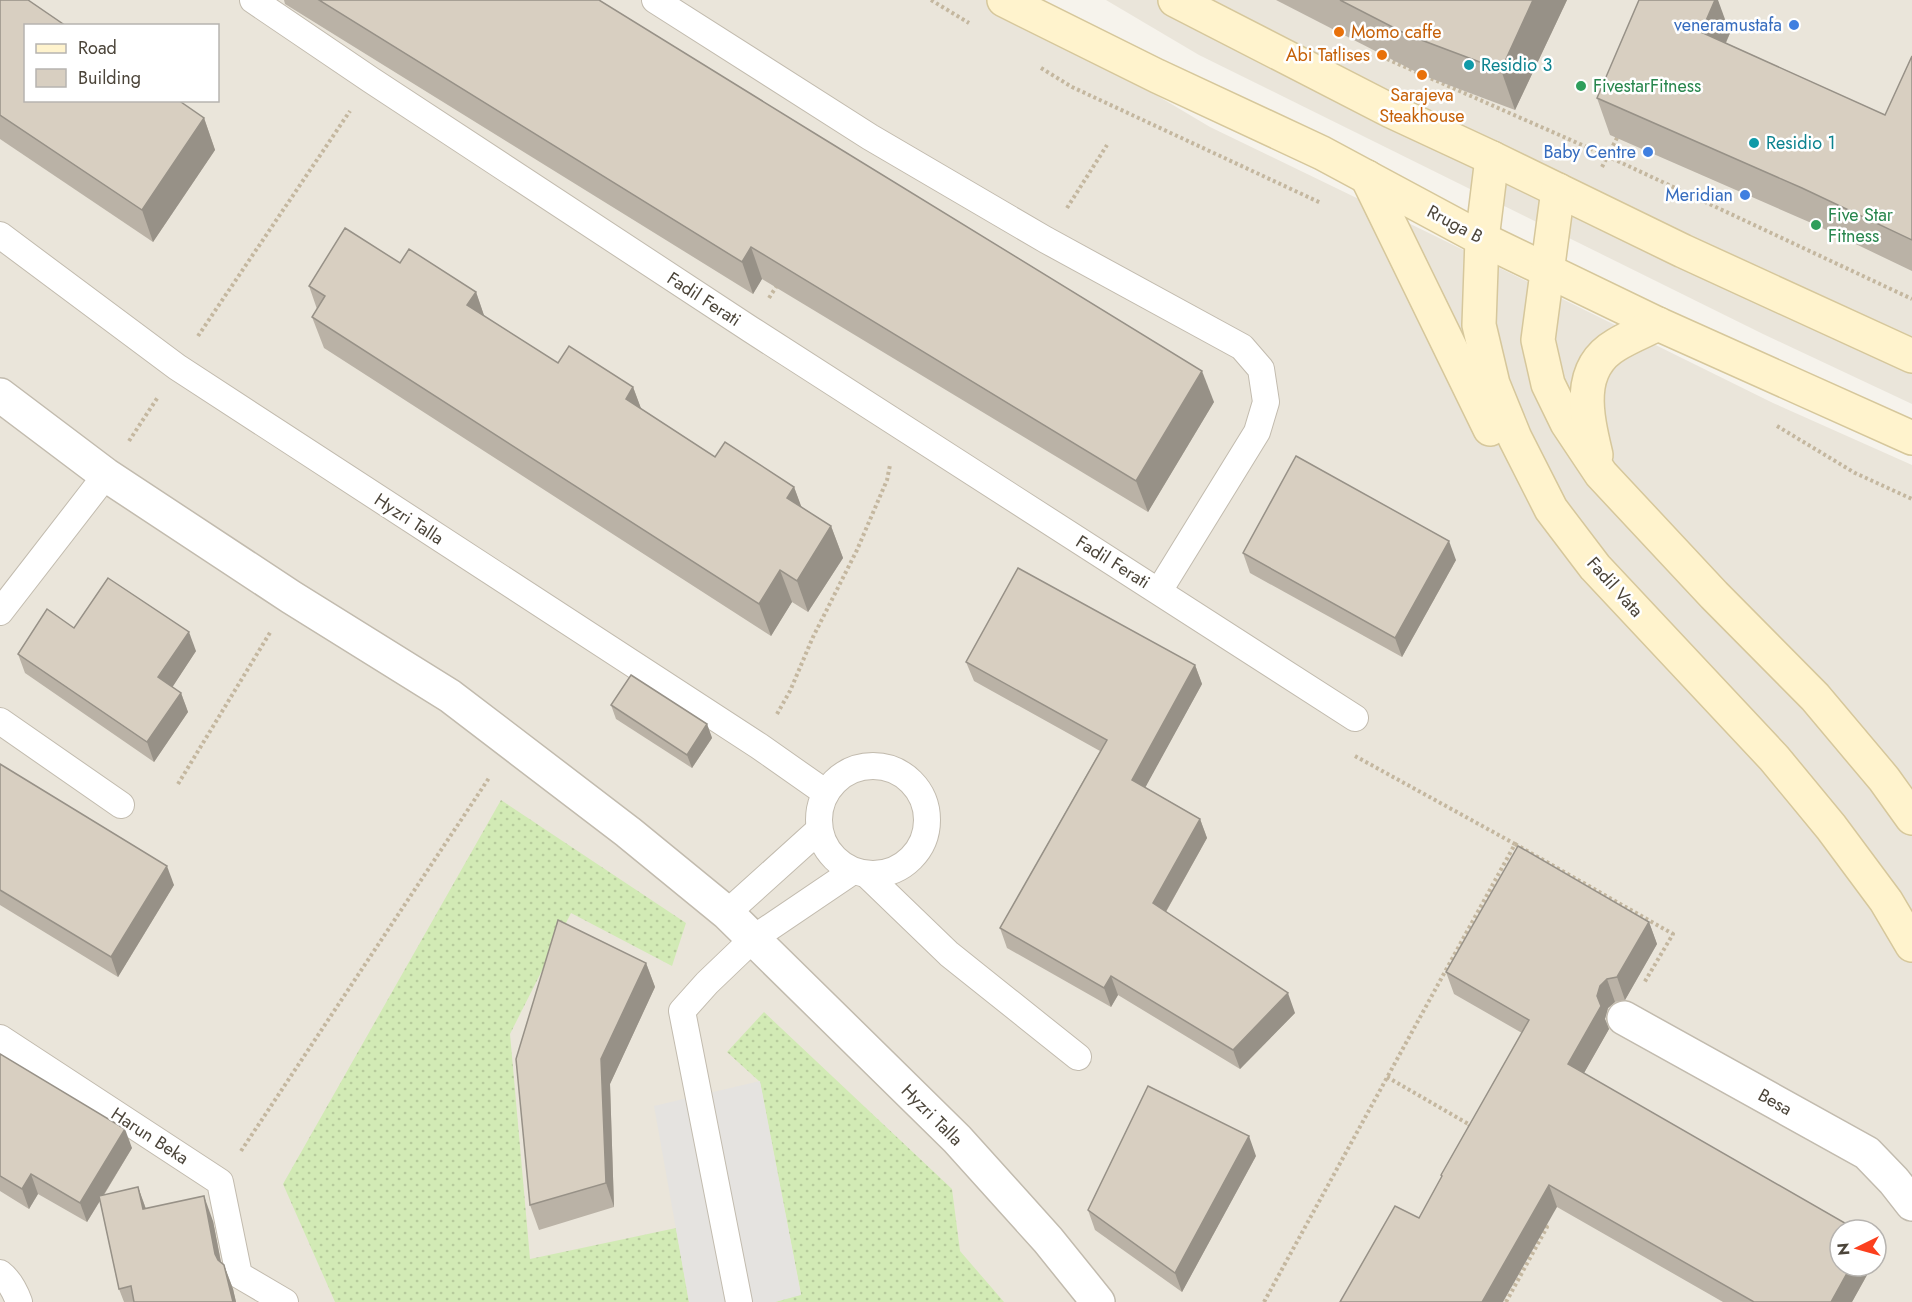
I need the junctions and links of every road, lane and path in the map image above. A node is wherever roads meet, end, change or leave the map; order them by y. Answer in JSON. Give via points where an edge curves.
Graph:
{"nodes":[{"id":1,"x":253,"y":0,"type":"edge"},
{"id":2,"x":655,"y":0,"type":"edge"},
{"id":3,"x":1004,"y":0,"type":"edge"},
{"id":4,"x":1175,"y":0,"type":"edge"},
{"id":5,"x":1406,"y":68,"type":"edge"},
{"id":6,"x":371,"y":80,"type":"junction"},
{"id":7,"x":1623,"y":125,"type":"edge"},
{"id":8,"x":1107,"y":146,"type":"dead end"},
{"id":9,"x":1607,"y":156,"type":"junction"},
{"id":10,"x":1492,"y":158,"type":"junction"},
{"id":11,"x":1367,"y":177,"type":"junction"},
{"id":12,"x":1571,"y":196,"type":"junction"},
{"id":13,"x":0,"y":235,"type":"edge"},
{"id":14,"x":1482,"y":239,"type":"junction"},
{"id":15,"x":1046,"y":240,"type":"junction"},
{"id":16,"x":1547,"y":269,"type":"junction"},
{"id":17,"x":781,"y":278,"type":"edge"},
{"id":18,"x":1912,"y":299,"type":"edge"},
{"id":19,"x":1658,"y":324,"type":"junction"},
{"id":20,"x":750,"y":329,"type":"junction"},
{"id":21,"x":1912,"y":356,"type":"edge"},
{"id":22,"x":177,"y":367,"type":"junction"},
{"id":23,"x":0,"y":395,"type":"edge"},
{"id":24,"x":899,"y":426,"type":"junction"},
{"id":25,"x":1912,"y":438,"type":"edge"},
{"id":26,"x":1601,"y":474,"type":"junction"},
{"id":27,"x":106,"y":475,"type":"junction"},
{"id":28,"x":1551,"y":509,"type":"junction"},
{"id":29,"x":1159,"y":591,"type":"junction"},
{"id":30,"x":0,"y":612,"type":"edge"},
{"id":31,"x":275,"y":626,"type":"dead end"},
{"id":32,"x":1355,"y":718,"type":"joint"},
{"id":33,"x":0,"y":721,"type":"edge"},
{"id":34,"x":759,"y":746,"type":"junction"},
{"id":35,"x":494,"y":769,"type":"dead end"},
{"id":36,"x":178,"y":784,"type":"dead end"},
{"id":37,"x":826,"y":793,"type":"junction"},
{"id":38,"x":121,"y":806,"type":"dead end"},
{"id":39,"x":1912,"y":819,"type":"edge"},
{"id":40,"x":819,"y":830,"type":"junction"},
{"id":41,"x":1515,"y":844,"type":"junction"},
{"id":42,"x":860,"y":872,"type":"junction"},
{"id":43,"x":727,"y":913,"type":"junction"},
{"id":44,"x":754,"y":938,"type":"junction"},
{"id":45,"x":1912,"y":945,"type":"edge"},
{"id":46,"x":1624,"y":1018,"type":"joint"},
{"id":47,"x":0,"y":1038,"type":"edge"},
{"id":48,"x":1078,"y":1056,"type":"dead end"},
{"id":49,"x":1387,"y":1077,"type":"junction"},
{"id":50,"x":1464,"y":1135,"type":"edge"},
{"id":51,"x":243,"y":1148,"type":"dead end"},
{"id":52,"x":1912,"y":1204,"type":"edge"},
{"id":53,"x":1537,"y":1221,"type":"edge"},
{"id":54,"x":0,"y":1273,"type":"edge"},
{"id":55,"x":19,"y":1302,"type":"edge"},
{"id":56,"x":285,"y":1302,"type":"edge"},
{"id":57,"x":739,"y":1302,"type":"edge"},
{"id":58,"x":1098,"y":1302,"type":"edge"},
{"id":59,"x":1264,"y":1302,"type":"edge"},
{"id":60,"x":1506,"y":1302,"type":"edge"}],
"edges":[{"from":1,"to":6,"type":"lane","name":"Fadil Ferati"},
{"from":2,"to":15,"type":"lane","name":"Fadil Ferati","via":[[870,137]]},
{"from":3,"to":11,"type":"main road","name":"Rruga B"},
{"from":4,"to":10,"type":"main road"},
{"from":5,"to":9,"type":"path"},
{"from":6,"to":20,"type":"lane","name":"Fadil Ferati"},
{"from":6,"to":22,"type":"path"},
{"from":7,"to":9,"type":"path"},
{"from":8,"to":15,"type":"path"},
{"from":9,"to":12,"type":"path"},
{"from":9,"to":18,"type":"path"},
{"from":10,"to":12,"type":"main road"},
{"from":10,"to":14,"type":"main road","name":"Fadil Vata"},
{"from":11,"to":14,"type":"main road","name":"Rruga B"},
{"from":11,"to":28,"type":"main road","via":[[1498,447]]},
{"from":12,"to":16,"type":"main road"},
{"from":12,"to":21,"type":"main road"},
{"from":13,"to":22,"type":"lane","name":"Hyzri Talla"},
{"from":14,"to":16,"type":"main road","name":"Rruga B"},
{"from":14,"to":28,"type":"main road","name":"Fadil Vata","via":[[1479,325],[1493,384]]},
{"from":15,"to":29,"type":"lane","name":"Fadil Ferati","via":[[1242,347],[1261,369],[1266,402],[1257,432]]},
{"from":16,"to":19,"type":"main road","name":"Rruga B"},
{"from":16,"to":26,"type":"main road","via":[[1538,340],[1548,384],[1567,423]]},
{"from":17,"to":20,"type":"path"},
{"from":19,"to":25,"type":"main road","name":"Rruga B"},
{"from":19,"to":26,"type":"main road","via":[[1614,346],[1596,362],[1586,388],[1588,421]]},
{"from":20,"to":24,"type":"lane","name":"Fadil Ferati"},
{"from":22,"to":27,"type":"path"},
{"from":22,"to":34,"type":"lane","name":"Hyzri Talla"},
{"from":23,"to":27,"type":"street","name":"Hyzri Talla"},
{"from":24,"to":29,"type":"lane","name":"Fadil Ferati"},
{"from":24,"to":34,"type":"path","via":[[887,480],[857,550]]},
{"from":26,"to":39,"type":"main road","via":[[1815,696]]},
{"from":27,"to":30,"type":"lane"},
{"from":27,"to":43,"type":"street","name":"Hyzri Talla","via":[[450,696]]},
{"from":28,"to":45,"type":"main road","name":"Fadil Vata","via":[[1595,567],[1774,758],[1832,827],[1886,901]]},
{"from":29,"to":32,"type":"lane","name":"Fadil Ferati"},
{"from":31,"to":36,"type":"path"},
{"from":32,"to":41,"type":"path","via":[[1337,746]]},
{"from":33,"to":38,"type":"lane"},
{"from":34,"to":37,"type":"lane","name":"Hyzri Talla"},
{"from":35,"to":51,"type":"path"},
{"from":37,"to":40,"type":"lane","via":[[819,811]]},
{"from":37,"to":42,"type":"lane","via":[[852,770],[870,766],[904,776],[925,804],[927,822],[915,855],[884,874]]},
{"from":40,"to":42,"type":"lane","via":[[840,864]]},
{"from":40,"to":43,"type":"lane"},
{"from":41,"to":46,"type":"path","via":[[1673,934]]},
{"from":41,"to":49,"type":"path"},
{"from":42,"to":44,"type":"lane"},
{"from":42,"to":48,"type":"lane","via":[[949,954]]},
{"from":43,"to":44,"type":"street","name":"Hyzri Talla"},
{"from":44,"to":57,"type":"lane","via":[[682,1011]]},
{"from":44,"to":58,"type":"street","name":"Hyzri Talla","via":[[957,1139]]},
{"from":46,"to":52,"type":"street","name":"Besa","via":[[1867,1153]]},
{"from":47,"to":56,"type":"lane","name":"Harun Beka","via":[[220,1182],[239,1275]]},
{"from":49,"to":50,"type":"path","via":[[1470,1125]]},
{"from":49,"to":59,"type":"path"},
{"from":53,"to":60,"type":"path","via":[[1547,1227]]},
{"from":54,"to":55,"type":"lane"}]}
